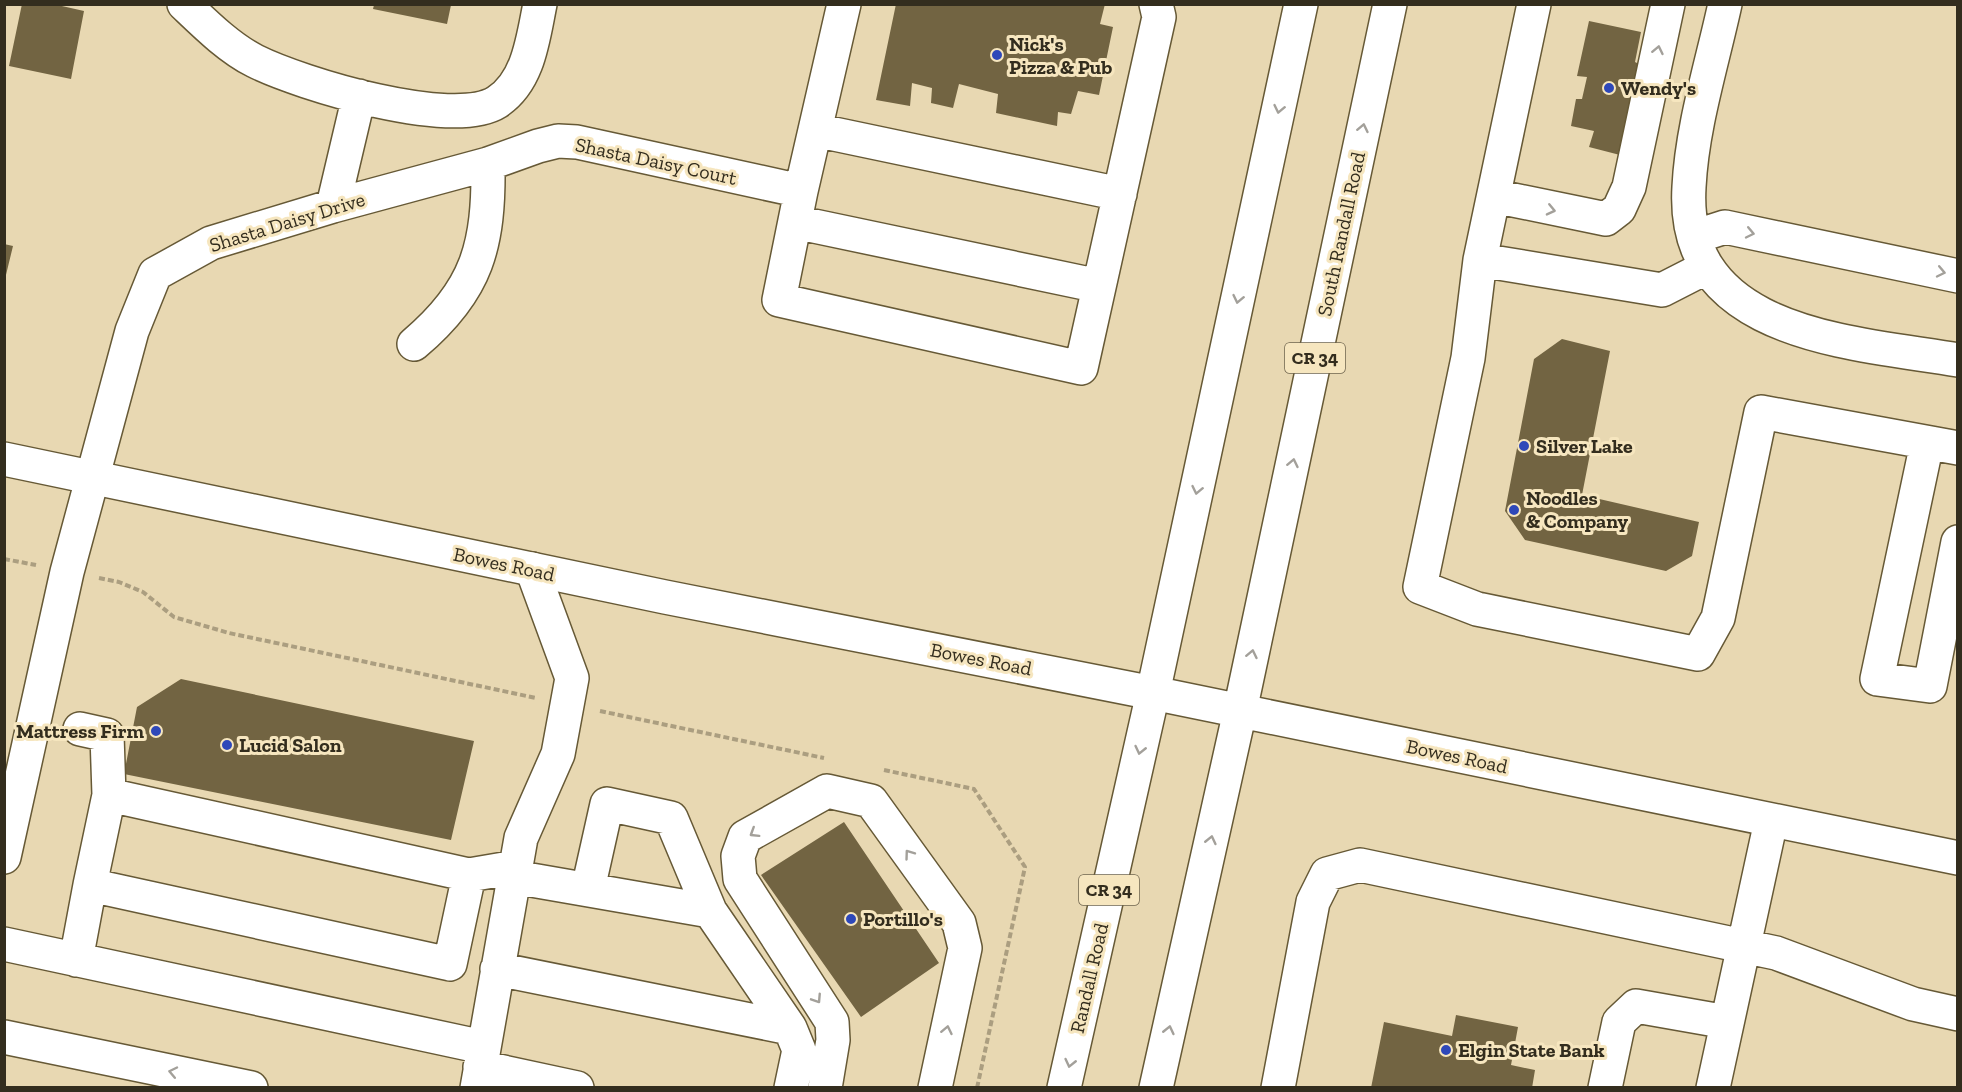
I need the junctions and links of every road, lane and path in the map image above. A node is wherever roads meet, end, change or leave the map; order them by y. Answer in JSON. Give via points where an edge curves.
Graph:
{"nodes":[{"id":1,"x":184,"y":4,"type":"edge"},
{"id":2,"x":540,"y":4,"type":"edge"},
{"id":3,"x":844,"y":4,"type":"edge"},
{"id":4,"x":1156,"y":4,"type":"edge"},
{"id":5,"x":1300,"y":4,"type":"edge"},
{"id":6,"x":1389,"y":4,"type":"edge"},
{"id":7,"x":1534,"y":4,"type":"edge"},
{"id":8,"x":1668,"y":4,"type":"edge"},
{"id":9,"x":1717,"y":6,"type":"edge"},
{"id":10,"x":359,"y":96,"type":"junction"},
{"id":11,"x":815,"y":130,"type":"junction"},
{"id":12,"x":488,"y":164,"type":"junction"},
{"id":13,"x":1120,"y":194,"type":"junction"},
{"id":14,"x":1494,"y":196,"type":"junction"},
{"id":15,"x":333,"y":206,"type":"junction"},
{"id":16,"x":798,"y":206,"type":"junction"},
{"id":17,"x":1694,"y":237,"type":"junction"},
{"id":18,"x":1480,"y":260,"type":"junction"},
{"id":19,"x":1705,"y":268,"type":"junction"},
{"id":20,"x":1958,"y":276,"type":"edge"},
{"id":21,"x":1099,"y":286,"type":"junction"},
{"id":22,"x":414,"y":344,"type":"dead end"},
{"id":23,"x":1957,"y":355,"type":"edge"},
{"id":24,"x":1942,"y":445,"type":"edge"},
{"id":25,"x":4,"y":459,"type":"edge"},
{"id":26,"x":94,"y":476,"type":"junction"},
{"id":27,"x":1908,"y":533,"type":"junction"},
{"id":28,"x":1958,"y":542,"type":"edge"},
{"id":29,"x":532,"y":569,"type":"junction"},
{"id":30,"x":118,"y":582,"type":"dead end"},
{"id":31,"x":1153,"y":693,"type":"junction"},
{"id":32,"x":567,"y":704,"type":"junction"},
{"id":33,"x":1240,"y":711,"type":"junction"},
{"id":34,"x":80,"y":729,"type":"dead end"},
{"id":35,"x":835,"y":760,"type":"dead end"},
{"id":36,"x":881,"y":770,"type":"dead end"},
{"id":37,"x":109,"y":795,"type":"junction"},
{"id":38,"x":1771,"y":820,"type":"junction"},
{"id":39,"x":4,"y":857,"type":"edge"},
{"id":40,"x":1958,"y":858,"type":"edge"},
{"id":41,"x":469,"y":875,"type":"junction"},
{"id":42,"x":513,"y":882,"type":"junction"},
{"id":43,"x":90,"y":885,"type":"junction"},
{"id":44,"x":588,"y":889,"type":"junction"},
{"id":45,"x":710,"y":911,"type":"junction"},
{"id":46,"x":4,"y":944,"type":"edge"},
{"id":47,"x":1745,"y":947,"type":"junction"},
{"id":48,"x":76,"y":960,"type":"junction"},
{"id":49,"x":497,"y":969,"type":"junction"},
{"id":50,"x":1958,"y":1014,"type":"edge"},
{"id":51,"x":1727,"y":1022,"type":"junction"},
{"id":52,"x":790,"y":1028,"type":"junction"},
{"id":53,"x":4,"y":1037,"type":"edge"},
{"id":54,"x":480,"y":1067,"type":"edge"},
{"id":55,"x":559,"y":1086,"type":"edge"},
{"id":56,"x":251,"y":1088,"type":"edge"},
{"id":57,"x":791,"y":1088,"type":"edge"},
{"id":58,"x":825,"y":1088,"type":"edge"},
{"id":59,"x":935,"y":1088,"type":"edge"},
{"id":60,"x":977,"y":1088,"type":"edge"},
{"id":61,"x":1065,"y":1088,"type":"edge"},
{"id":62,"x":1156,"y":1088,"type":"edge"},
{"id":63,"x":1278,"y":1088,"type":"edge"},
{"id":64,"x":1605,"y":1088,"type":"edge"},
{"id":65,"x":1713,"y":1088,"type":"edge"}],
"edges":[{"from":1,"to":10,"type":"main road","via":[[253,60],[306,82]]},
{"from":2,"to":10,"type":"main road","via":[[525,67],[497,102],[476,111],[452,112]]},
{"from":3,"to":11,"type":"main road"},
{"from":4,"to":13,"type":"main road","via":[[1159,17]]},
{"from":5,"to":31,"type":"main road","number":"CR 34","one_way":true},
{"from":33,"to":6,"type":"main road","name":"South Randall Road","number":"CR 34","one_way":true},
{"from":7,"to":14,"type":"main road"},
{"from":14,"to":8,"type":"main road","one_way":true,"via":[[1606,219],[1619,209],[1629,187]]},
{"from":9,"to":17,"type":"main road","via":[[1688,190]]},
{"from":10,"to":15,"type":"main road"},
{"from":11,"to":13,"type":"main road"},
{"from":11,"to":16,"type":"main road"},
{"from":12,"to":15,"type":"main road","name":"Shasta Daisy Drive"},
{"from":12,"to":16,"type":"main road","name":"Shasta Daisy Court","via":[[558,141],[577,142],[756,182]]},
{"from":12,"to":22,"type":"main road","via":[[489,204],[483,245],[468,284],[439,323]]},
{"from":13,"to":21,"type":"main road"},
{"from":14,"to":18,"type":"main road"},
{"from":15,"to":26,"type":"main road","name":"Shasta Daisy Drive","via":[[211,243],[155,274],[132,332]]},
{"from":16,"to":21,"type":"main road","name":"Shasta Daisy Court"},
{"from":16,"to":21,"type":"main road","via":[[779,300],[1081,368]]},
{"from":17,"to":19,"type":"main road"},
{"from":17,"to":20,"type":"main road","one_way":true,"via":[[1725,227]]},
{"from":18,"to":19,"type":"main road","via":[[1662,290]]},
{"from":18,"to":24,"type":"main road","via":[[1468,358],[1420,587],[1478,609],[1698,654],[1718,618],[1761,412]]},
{"from":19,"to":23,"type":"main road","via":[[1737,299],[1772,320],[1845,344]]},
{"from":24,"to":27,"type":"main road"},
{"from":25,"to":26,"type":"main road","name":"Bowes Road"},
{"from":26,"to":29,"type":"main road","name":"Bowes Road"},
{"from":26,"to":39,"type":"main road","name":"Shasta Daisy Drive","via":[[67,572]]},
{"from":27,"to":28,"type":"main road"},
{"from":27,"to":28,"type":"main road","via":[[1876,680],[1930,686]]},
{"from":29,"to":31,"type":"main road","name":"Bowes Road"},
{"from":29,"to":32,"type":"main road","via":[[572,678]]},
{"from":30,"to":32,"type":"path","via":[[143,592],[174,617],[229,633]]},
{"from":31,"to":33,"type":"main road","name":"Bowes Road"},
{"from":31,"to":61,"type":"main road","name":"Randall Road","number":"CR 34","one_way":true},
{"from":32,"to":35,"type":"path"},
{"from":32,"to":42,"type":"main road","via":[[558,753],[521,838]]},
{"from":33,"to":38,"type":"main road","name":"Bowes Road"},
{"from":62,"to":33,"type":"main road","number":"CR 34","one_way":true},
{"from":34,"to":37,"type":"main road","via":[[107,735]]},
{"from":36,"to":60,"type":"path","via":[[974,789],[1024,867]]},
{"from":37,"to":41,"type":"main road"},
{"from":37,"to":43,"type":"main road"},
{"from":38,"to":40,"type":"main road","name":"Bowes Road"},
{"from":38,"to":47,"type":"main road"},
{"from":41,"to":42,"type":"main road"},
{"from":41,"to":43,"type":"main road","via":[[450,964]]},
{"from":42,"to":44,"type":"main road"},
{"from":42,"to":49,"type":"main road"},
{"from":43,"to":48,"type":"main road"},
{"from":44,"to":45,"type":"main road"},
{"from":44,"to":45,"type":"main road","via":[[607,804],[671,818]]},
{"from":45,"to":52,"type":"main road"},
{"from":46,"to":48,"type":"main road"},
{"from":47,"to":50,"type":"main road","via":[[1776,953],[1913,1004]]},
{"from":47,"to":51,"type":"main road"},
{"from":47,"to":63,"type":"main road","via":[[1360,865],[1327,874],[1313,902]]},
{"from":48,"to":54,"type":"main road"},
{"from":49,"to":52,"type":"main road"},
{"from":49,"to":54,"type":"main road"},
{"from":51,"to":64,"type":"main road","via":[[1636,1006],[1619,1022]]},
{"from":51,"to":65,"type":"main road"},
{"from":52,"to":57,"type":"main road","via":[[799,1050]]},
{"from":56,"to":53,"type":"main road","one_way":true},
{"from":54,"to":55,"type":"main road"},
{"from":59,"to":58,"type":"main road","one_way":true,"via":[[964,948],[959,923],[872,801],[827,791],[746,837],[738,856],[740,879],[832,1022]]}]}
